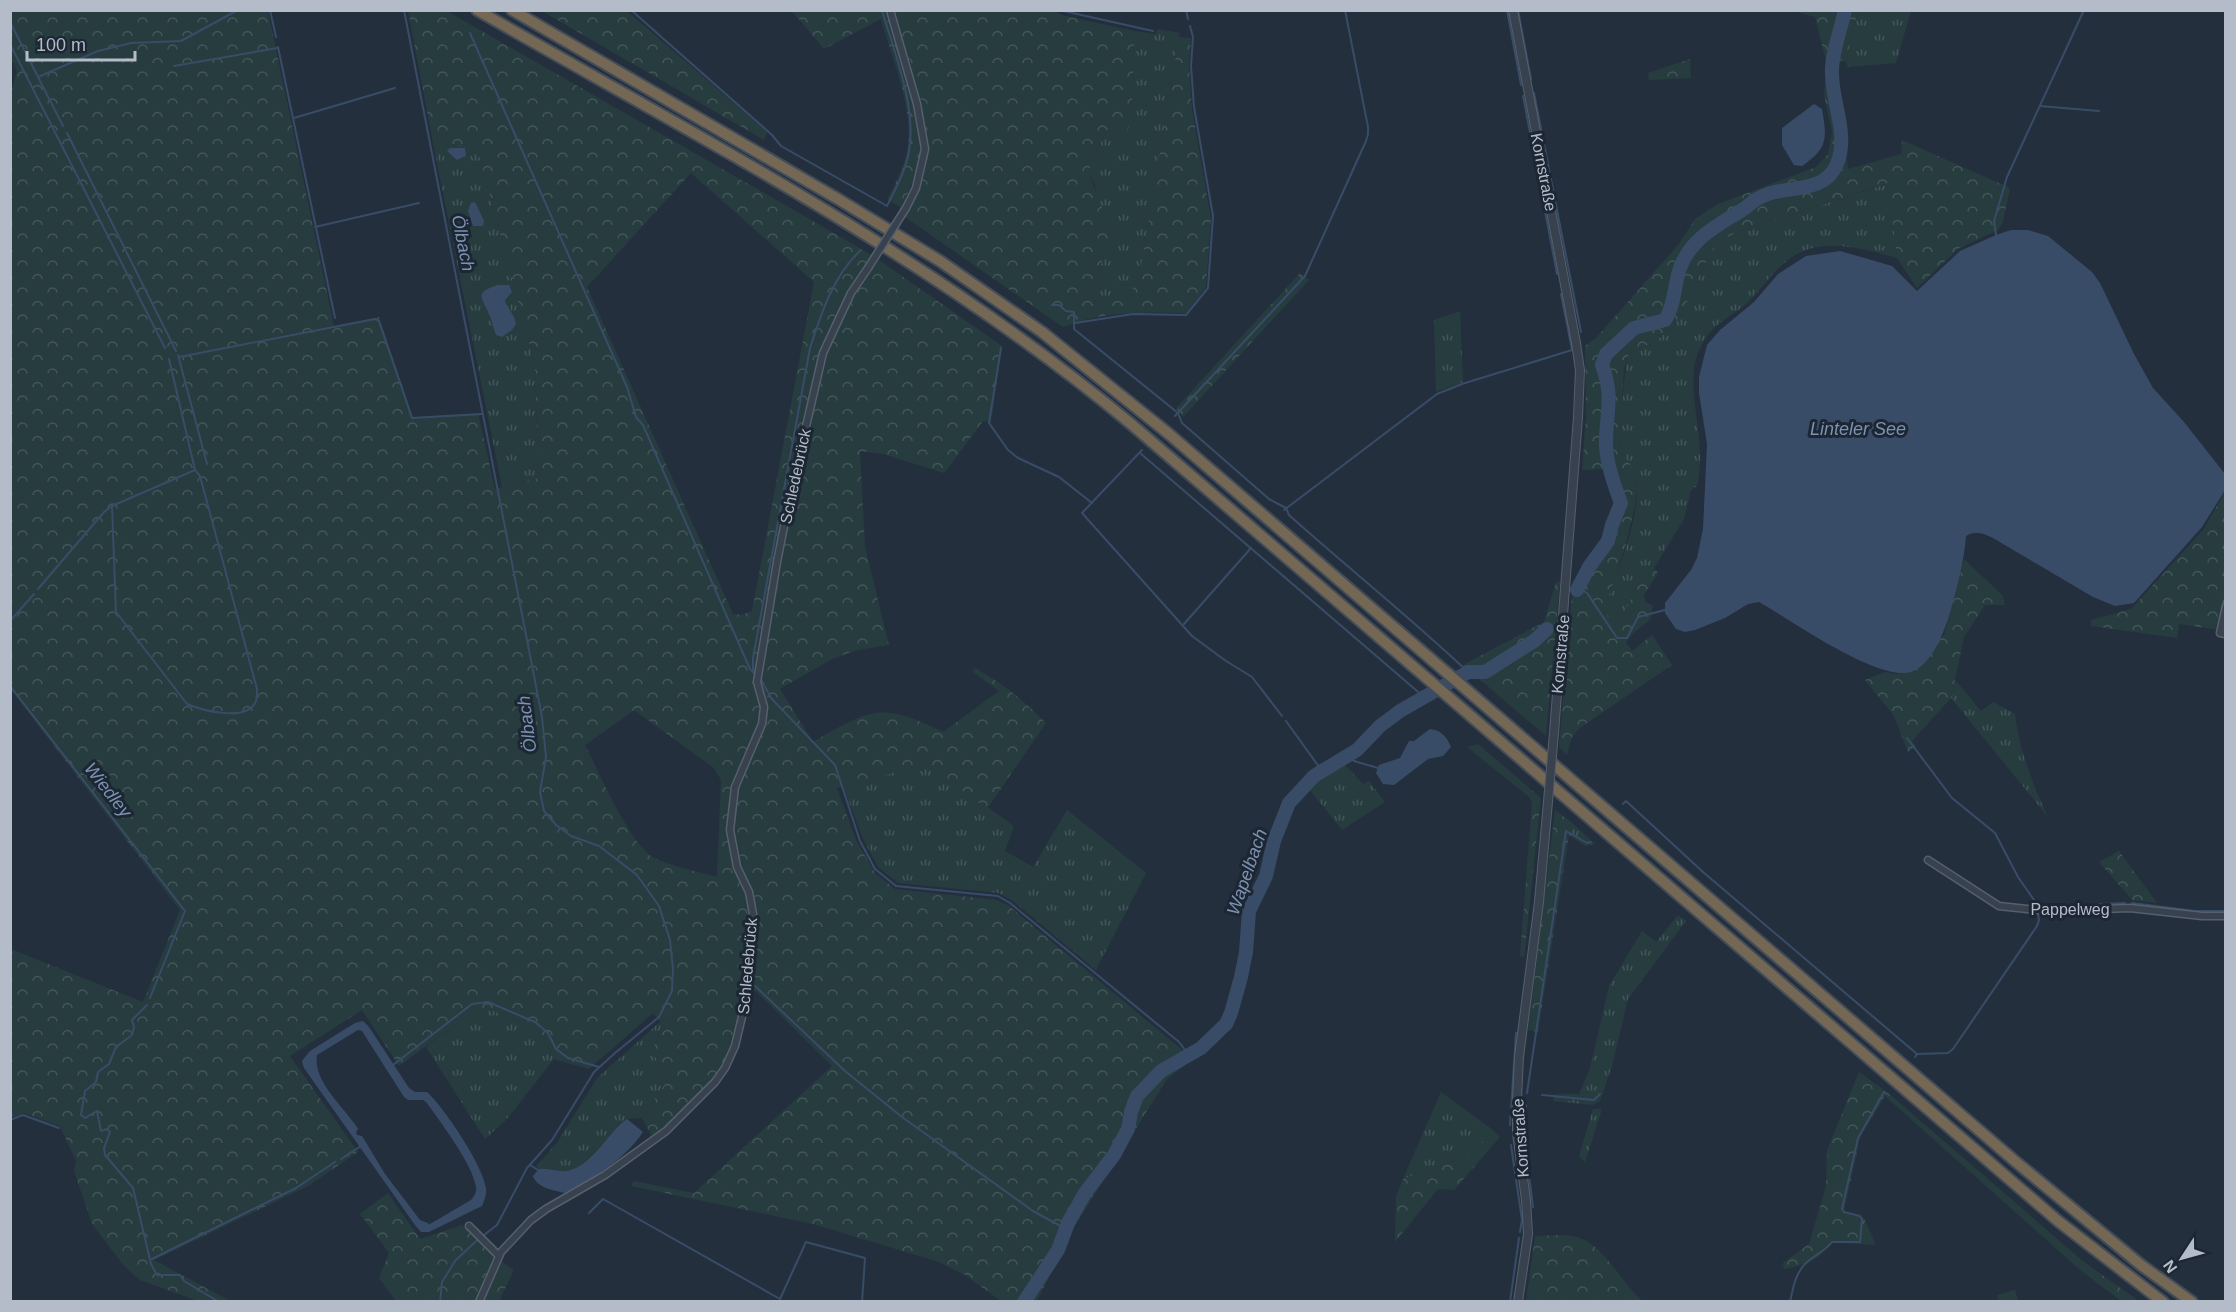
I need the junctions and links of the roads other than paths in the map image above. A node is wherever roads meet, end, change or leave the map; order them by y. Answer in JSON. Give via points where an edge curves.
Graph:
{"nodes":[{"id":1,"x":477,"y":10,"type":"edge"},
{"id":2,"x":512,"y":10,"type":"edge"},
{"id":3,"x":890,"y":10,"type":"edge"},
{"id":4,"x":1513,"y":10,"type":"edge"},
{"id":5,"x":2226,"y":606,"type":"edge"},
{"id":6,"x":2223,"y":634,"type":"edge"},
{"id":7,"x":1928,"y":860,"type":"dead end"},
{"id":8,"x":2226,"y":916,"type":"edge"},
{"id":9,"x":469,"y":1226,"type":"dead end"},
{"id":10,"x":499,"y":1256,"type":"junction"},
{"id":11,"x":479,"y":1302,"type":"edge"},
{"id":12,"x":1518,"y":1302,"type":"edge"},
{"id":13,"x":2163,"y":1302,"type":"edge"},
{"id":14,"x":2192,"y":1302,"type":"edge"}],
"edges":[{"from":1,"to":13,"type":"highway","via":[[923,270],[1107,404],[2058,1221]]},
{"from":2,"to":14,"type":"highway","via":[[848,205],[940,261],[1042,332],[1169,434],[2016,1162],[2140,1265]]},
{"from":3,"to":10,"type":"street","name":"Schledebrück","bridge":true,"via":[[917,104],[925,149],[916,188],[851,293],[823,353],[777,561],[758,682],[764,707],[762,724],[735,787],[730,830],[736,867],[749,892],[753,914],[746,1000],[735,1046],[715,1082],[666,1131],[605,1175],[531,1220]]},
{"from":4,"to":12,"type":"street","name":"Kornstraße","bridge":true,"via":[[1580,370],[1547,813],[1517,1089],[1517,1133],[1528,1226]]},
{"from":5,"to":6,"type":"street"},
{"from":7,"to":8,"type":"street","name":"Pappelweg","via":[[1999,906]]},
{"from":9,"to":10,"type":"street"},
{"from":10,"to":11,"type":"street","name":"Schledebrück"}]}
